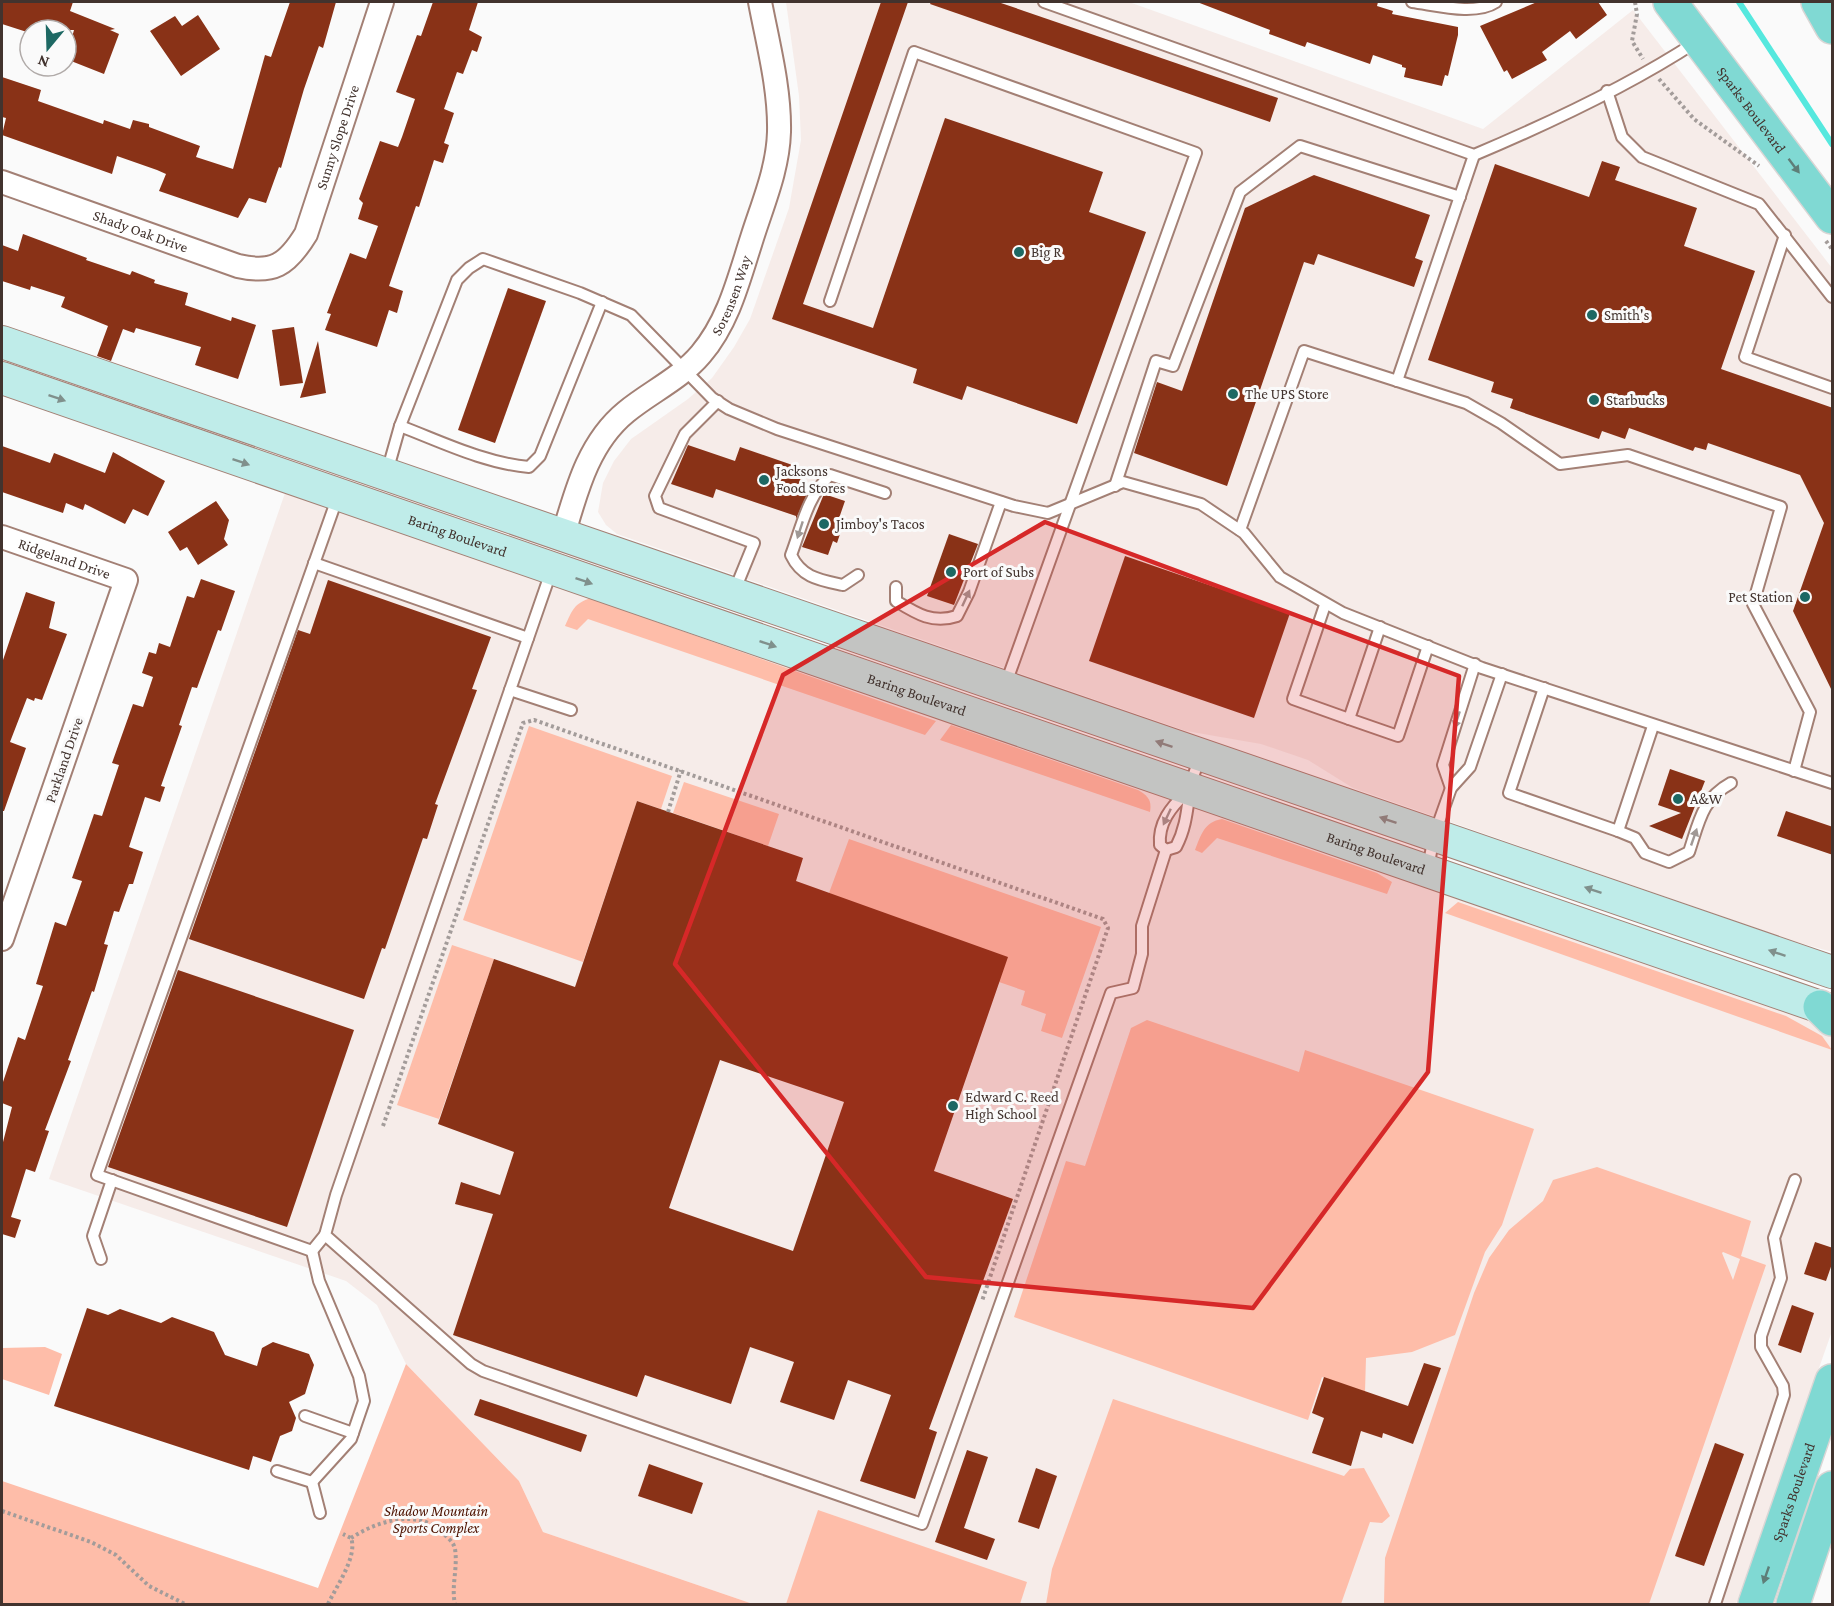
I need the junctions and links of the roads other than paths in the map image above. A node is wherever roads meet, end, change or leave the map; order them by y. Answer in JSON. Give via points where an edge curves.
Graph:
{"nodes":[{"id":1,"x":382,"y":2,"type":"edge"},
{"id":2,"x":760,"y":2,"type":"edge"},
{"id":3,"x":1044,"y":2,"type":"edge"},
{"id":4,"x":1412,"y":2,"type":"edge"},
{"id":5,"x":1496,"y":2,"type":"edge"},
{"id":6,"x":1670,"y":2,"type":"edge"},
{"id":7,"x":1818,"y":2,"type":"edge"},
{"id":8,"x":1833,"y":27,"type":"edge"},
{"id":9,"x":1699,"y":40,"type":"junction"},
{"id":10,"x":1607,"y":92,"type":"junction"},
{"id":11,"x":1474,"y":155,"type":"junction"},
{"id":12,"x":2,"y":182,"type":"edge"},
{"id":13,"x":1460,"y":196,"type":"junction"},
{"id":14,"x":1826,"y":225,"type":"edge"},
{"id":15,"x":1785,"y":235,"type":"junction"},
{"id":16,"x":280,"y":265,"type":"joint"},
{"id":17,"x":1833,"y":297,"type":"edge"},
{"id":18,"x":830,"y":301,"type":"dead end"},
{"id":19,"x":602,"y":302,"type":"junction"},
{"id":20,"x":2,"y":342,"type":"edge"},
{"id":21,"x":686,"y":370,"type":"junction"},
{"id":22,"x":2,"y":378,"type":"edge"},
{"id":23,"x":1396,"y":381,"type":"junction"},
{"id":24,"x":1833,"y":388,"type":"edge"},
{"id":25,"x":718,"y":401,"type":"junction"},
{"id":26,"x":400,"y":426,"type":"junction"},
{"id":27,"x":386,"y":475,"type":"junction"},
{"id":28,"x":1115,"y":486,"type":"junction"},
{"id":29,"x":885,"y":493,"type":"dead end"},
{"id":30,"x":339,"y":496,"type":"junction"},
{"id":31,"x":1001,"y":502,"type":"junction"},
{"id":32,"x":1070,"y":504,"type":"junction"},
{"id":33,"x":1239,"y":530,"type":"junction"},
{"id":34,"x":563,"y":536,"type":"junction"},
{"id":35,"x":2,"y":537,"type":"edge"},
{"id":36,"x":314,"y":563,"type":"junction"},
{"id":37,"x":552,"y":569,"type":"junction"},
{"id":38,"x":858,"y":575,"type":"dead end"},
{"id":39,"x":126,"y":580,"type":"joint"},
{"id":40,"x":896,"y":587,"type":"dead end"},
{"id":41,"x":733,"y":595,"type":"junction"},
{"id":42,"x":1326,"y":605,"type":"junction"},
{"id":43,"x":1380,"y":627,"type":"junction"},
{"id":44,"x":528,"y":638,"type":"junction"},
{"id":45,"x":1428,"y":646,"type":"junction"},
{"id":46,"x":1475,"y":664,"type":"junction"},
{"id":47,"x":1502,"y":674,"type":"junction"},
{"id":48,"x":1544,"y":688,"type":"junction"},
{"id":49,"x":1004,"y":689,"type":"junction"},
{"id":50,"x":510,"y":690,"type":"junction"},
{"id":51,"x":571,"y":711,"type":"dead end"},
{"id":52,"x":1349,"y":719,"type":"junction"},
{"id":53,"x":1653,"y":726,"type":"junction"},
{"id":54,"x":1200,"y":756,"type":"junction"},
{"id":55,"x":1794,"y":771,"type":"junction"},
{"id":56,"x":1731,"y":783,"type":"dead end"},
{"id":57,"x":1833,"y":783,"type":"edge"},
{"id":58,"x":1451,"y":788,"type":"junction"},
{"id":59,"x":1190,"y":790,"type":"junction"},
{"id":60,"x":1618,"y":831,"type":"junction"},
{"id":61,"x":1434,"y":836,"type":"junction"},
{"id":62,"x":1166,"y":850,"type":"junction"},
{"id":63,"x":1428,"y":871,"type":"junction"},
{"id":64,"x":2,"y":939,"type":"edge"},
{"id":65,"x":1833,"y":972,"type":"edge"},
{"id":66,"x":1828,"y":1012,"type":"edge"},
{"id":67,"x":112,"y":1180,"type":"junction"},
{"id":68,"x":1795,"y":1180,"type":"dead end"},
{"id":69,"x":325,"y":1235,"type":"junction"},
{"id":70,"x":312,"y":1251,"type":"junction"},
{"id":71,"x":101,"y":1259,"type":"dead end"},
{"id":72,"x":1833,"y":1381,"type":"edge"},
{"id":73,"x":305,"y":1416,"type":"dead end"},
{"id":74,"x":353,"y":1433,"type":"junction"},
{"id":75,"x":277,"y":1471,"type":"dead end"},
{"id":76,"x":312,"y":1482,"type":"junction"},
{"id":77,"x":1833,"y":1488,"type":"edge"},
{"id":78,"x":320,"y":1513,"type":"dead end"},
{"id":79,"x":1715,"y":1605,"type":"edge"},
{"id":80,"x":1755,"y":1605,"type":"edge"},
{"id":81,"x":1793,"y":1605,"type":"edge"}],
"edges":[{"from":1,"to":16,"type":"street","name":"Sunny Slope Drive","via":[[306,234]]},
{"from":2,"to":21,"type":"street","name":"Sorensen Way","via":[[778,99],[774,172],[726,314],[717,332]]},
{"from":3,"to":11,"type":"lane"},
{"from":4,"to":5,"type":"lane","via":[[1458,8],[1489,7]]},
{"from":6,"to":9,"type":"main road","name":"Sparks Boulevard"},
{"from":7,"to":8,"type":"main road"},
{"from":9,"to":10,"type":"lane"},
{"from":9,"to":14,"type":"main road","name":"Sparks Boulevard","one_way":true},
{"from":10,"to":11,"type":"lane"},
{"from":10,"to":15,"type":"lane","via":[[1622,137],[1642,157],[1759,204]]},
{"from":11,"to":13,"type":"lane"},
{"from":12,"to":16,"type":"street","name":"Shady Oak Drive","via":[[238,266],[259,271]]},
{"from":13,"to":23,"type":"lane"},
{"from":13,"to":28,"type":"lane","via":[[1300,146],[1240,192],[1173,366],[1156,361]]},
{"from":15,"to":17,"type":"lane"},
{"from":15,"to":24,"type":"lane","via":[[1745,357]]},
{"from":18,"to":32,"type":"lane","via":[[914,52],[1196,153]]},
{"from":19,"to":21,"type":"lane","via":[[631,315]]},
{"from":19,"to":26,"type":"lane","via":[[483,259],[457,280]]},
{"from":19,"to":26,"type":"lane","via":[[540,456],[529,467],[467,452]]},
{"from":20,"to":27,"type":"main road"},
{"from":21,"to":25,"type":"lane"},
{"from":21,"to":34,"type":"street","name":"Sorensen Way","via":[[627,411],[603,437],[589,460]]},
{"from":22,"to":30,"type":"main road","name":"Baring Boulevard","one_way":true},
{"from":23,"to":33,"type":"lane","via":[[1304,351]]},
{"from":23,"to":55,"type":"lane","via":[[1466,403],[1560,465],[1628,455],[1781,507],[1753,604],[1810,712]]},
{"from":25,"to":31,"type":"lane","via":[[777,429]]},
{"from":25,"to":41,"type":"lane","via":[[686,434],[655,496],[659,508],[754,543]]},
{"from":26,"to":27,"type":"lane"},
{"from":27,"to":34,"type":"main road"},
{"from":28,"to":32,"type":"lane"},
{"from":28,"to":33,"type":"lane","via":[[1123,482],[1201,504]]},
{"from":29,"to":38,"type":"lane","one_way":true,"via":[[830,475],[809,502],[791,555],[797,568],[816,579],[843,585]]},
{"from":30,"to":36,"type":"lane"},
{"from":30,"to":37,"type":"main road","name":"Baring Boulevard"},
{"from":31,"to":32,"type":"lane","via":[[1048,513]]},
{"from":40,"to":31,"type":"lane","one_way":true,"via":[[897,601],[913,612],[941,622],[957,616]]},
{"from":32,"to":49,"type":"lane"},
{"from":33,"to":42,"type":"lane","via":[[1280,577]]},
{"from":34,"to":37,"type":"main road"},
{"from":34,"to":41,"type":"main road"},
{"from":35,"to":39,"type":"street","name":"Ridgeland Drive"},
{"from":36,"to":44,"type":"lane"},
{"from":36,"to":67,"type":"lane","via":[[97,1175]]},
{"from":37,"to":44,"type":"lane"},
{"from":37,"to":59,"type":"main road","name":"Baring Boulevard","one_way":true},
{"from":39,"to":64,"type":"street","name":"Parkland Drive"},
{"from":41,"to":49,"type":"main road"},
{"from":42,"to":43,"type":"lane"},
{"from":42,"to":52,"type":"lane","via":[[1293,699]]},
{"from":43,"to":45,"type":"lane"},
{"from":43,"to":52,"type":"lane"},
{"from":44,"to":50,"type":"lane"},
{"from":45,"to":46,"type":"lane"},
{"from":45,"to":52,"type":"lane","via":[[1398,736]]},
{"from":46,"to":47,"type":"lane"},
{"from":46,"to":58,"type":"lane","one_way":true,"via":[[1443,765]]},
{"from":47,"to":48,"type":"lane"},
{"from":47,"to":58,"type":"lane","via":[[1470,767]]},
{"from":48,"to":53,"type":"lane"},
{"from":48,"to":60,"type":"lane","via":[[1509,793]]},
{"from":54,"to":49,"type":"main road","one_way":true},
{"from":50,"to":51,"type":"lane"},
{"from":50,"to":69,"type":"lane"},
{"from":53,"to":55,"type":"lane"},
{"from":53,"to":60,"type":"lane"},
{"from":54,"to":59,"type":"lane"},
{"from":61,"to":54,"type":"main road","one_way":true},
{"from":55,"to":57,"type":"lane"},
{"from":60,"to":56,"type":"lane","one_way":true,"via":[[1635,838],[1645,853],[1669,862],[1689,852],[1706,804],[1715,792]]},
{"from":58,"to":61,"type":"lane"},
{"from":59,"to":62,"type":"lane","via":[[1179,841],[1176,847]]},
{"from":59,"to":62,"type":"lane","one_way":true,"via":[[1166,814],[1159,837]]},
{"from":59,"to":63,"type":"main road","name":"Baring Boulevard"},
{"from":61,"to":63,"type":"lane"},
{"from":65,"to":61,"type":"main road","one_way":true},
{"from":62,"to":69,"type":"lane","via":[[1142,926],[1142,954],[1132,988],[1111,993],[922,1524],[483,1371]]},
{"from":63,"to":66,"type":"main road","name":"Baring Boulevard"},
{"from":67,"to":70,"type":"lane"},
{"from":67,"to":71,"type":"lane","via":[[93,1236]]},
{"from":68,"to":79,"type":"lane","via":[[1774,1238],[1781,1278],[1761,1336],[1761,1347],[1784,1395]]},
{"from":69,"to":70,"type":"lane"},
{"from":70,"to":74,"type":"lane","via":[[319,1281],[364,1390],[362,1414]]},
{"from":72,"to":80,"type":"main road","name":"Sparks Boulevard","one_way":true},
{"from":73,"to":74,"type":"lane"},
{"from":74,"to":76,"type":"lane","via":[[336,1459]]},
{"from":75,"to":76,"type":"lane"},
{"from":76,"to":78,"type":"lane"},
{"from":77,"to":81,"type":"main road"}]}
